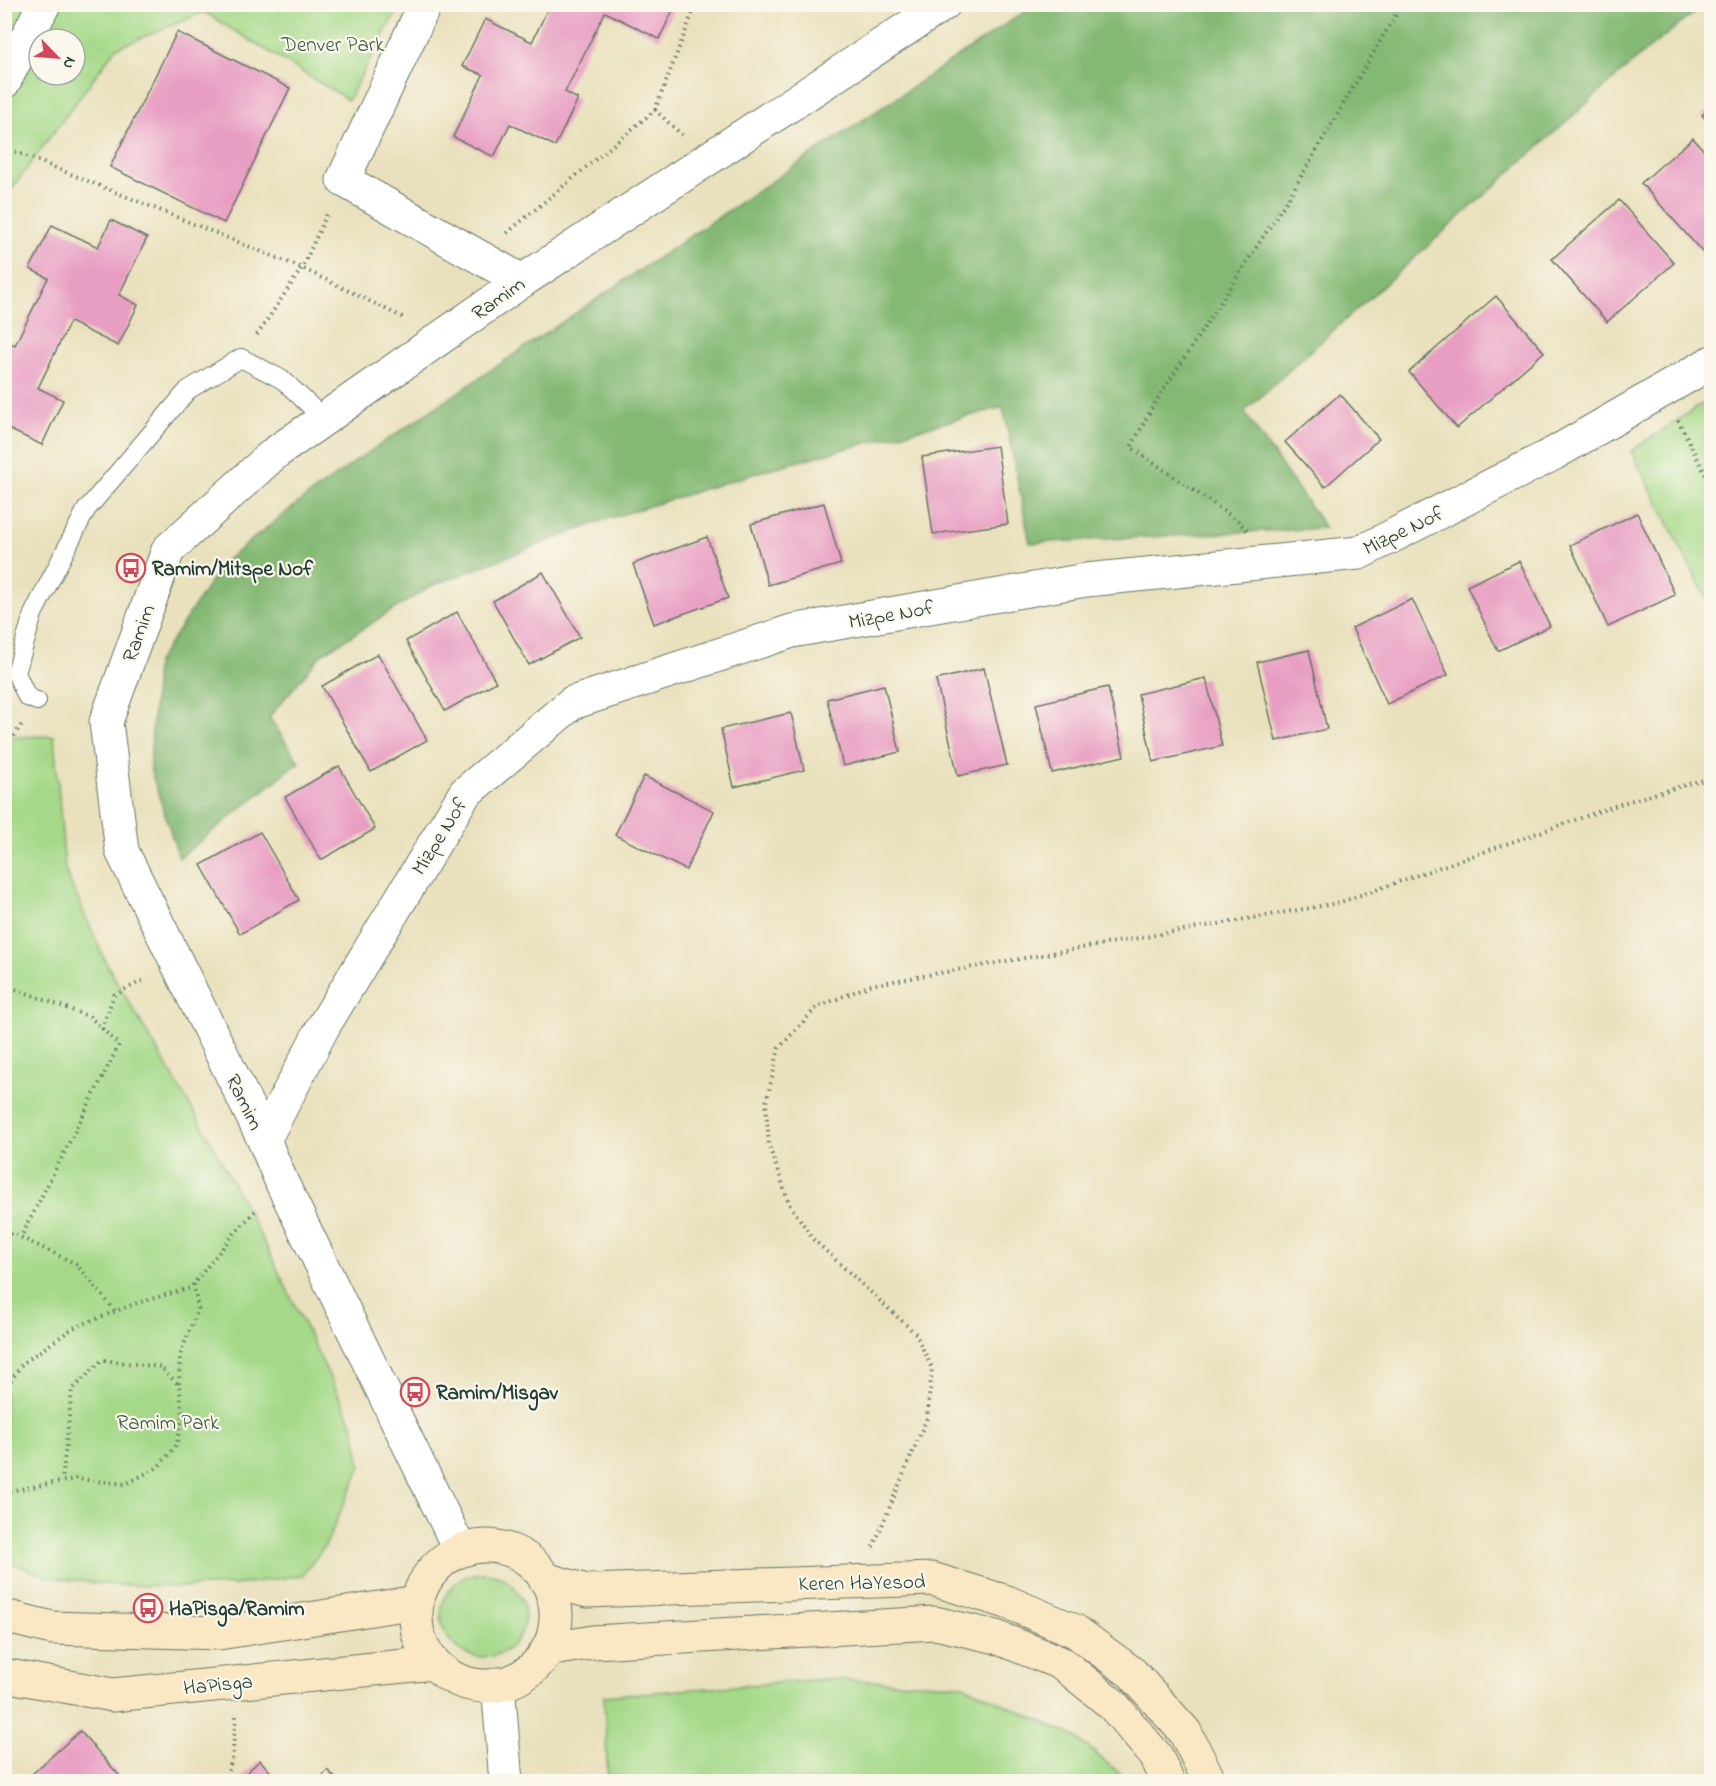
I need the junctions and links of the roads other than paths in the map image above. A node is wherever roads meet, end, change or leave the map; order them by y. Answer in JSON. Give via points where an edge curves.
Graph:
{"nodes":[{"id":1,"x":70,"y":4,"type":"edge"},
{"id":2,"x":425,"y":4,"type":"edge"},
{"id":3,"x":944,"y":4,"type":"edge"},
{"id":4,"x":37,"y":18,"type":"edge"},
{"id":5,"x":4,"y":82,"type":"edge"},
{"id":6,"x":522,"y":281,"type":"junction"},
{"id":7,"x":1712,"y":362,"type":"edge"},
{"id":8,"x":324,"y":419,"type":"junction"},
{"id":9,"x":37,"y":701,"type":"dead end"},
{"id":10,"x":264,"y":1140,"type":"junction"},
{"id":11,"x":460,"y":1550,"type":"junction"},
{"id":12,"x":545,"y":1579,"type":"junction"},
{"id":13,"x":417,"y":1602,"type":"junction"},
{"id":14,"x":4,"y":1616,"type":"edge"},
{"id":15,"x":547,"y":1650,"type":"junction"},
{"id":16,"x":434,"y":1663,"type":"junction"},
{"id":17,"x":4,"y":1675,"type":"edge"},
{"id":18,"x":498,"y":1684,"type":"junction"},
{"id":19,"x":506,"y":1782,"type":"edge"},
{"id":20,"x":1168,"y":1782,"type":"edge"},
{"id":21,"x":1210,"y":1782,"type":"edge"}],
"edges":[{"from":1,"to":4,"type":"street"},
{"from":2,"to":6,"type":"street","via":[[343,180]]},
{"from":3,"to":6,"type":"street","name":"Ramim"},
{"from":4,"to":5,"type":"street"},
{"from":6,"to":8,"type":"street","name":"Ramim"},
{"from":7,"to":10,"type":"street","name":"Mizpe Nof","via":[[1552,454],[1359,553],[1086,580],[792,632],[572,703],[465,793],[322,1027]]},
{"from":8,"to":9,"type":"lane","via":[[284,380],[241,358],[188,390],[86,510],[33,614],[16,673],[27,697]]},
{"from":8,"to":10,"type":"street","name":"Ramim","via":[[275,453],[168,550],[106,722],[122,851]]},
{"from":10,"to":11,"type":"street","name":"Ramim"},
{"from":11,"to":12,"type":"street","via":[[477,1545],[500,1546],[522,1554],[540,1569]]},
{"from":11,"to":13,"type":"street","via":[[435,1566],[422,1584]]},
{"from":12,"to":15,"type":"street","via":[[552,1589],[557,1612],[554,1636]]},
{"from":12,"to":21,"type":"street","name":"Keren HaYesod","via":[[587,1591],[932,1579],[1007,1602],[1075,1631],[1132,1673],[1185,1732]]},
{"from":13,"to":14,"type":"street","via":[[219,1633],[52,1629]]},
{"from":13,"to":16,"type":"street","via":[[416,1630]]},
{"from":15,"to":18,"type":"street","via":[[527,1673]]},
{"from":15,"to":20,"type":"street","name":"Keren HaYesod","via":[[593,1642],[934,1623],[996,1637],[1063,1664],[1112,1704],[1156,1756]]},
{"from":16,"to":17,"type":"street","name":"HaPisga","via":[[113,1695]]},
{"from":16,"to":18,"type":"street","via":[[460,1682],[483,1687]]},
{"from":18,"to":19,"type":"street"}]}
